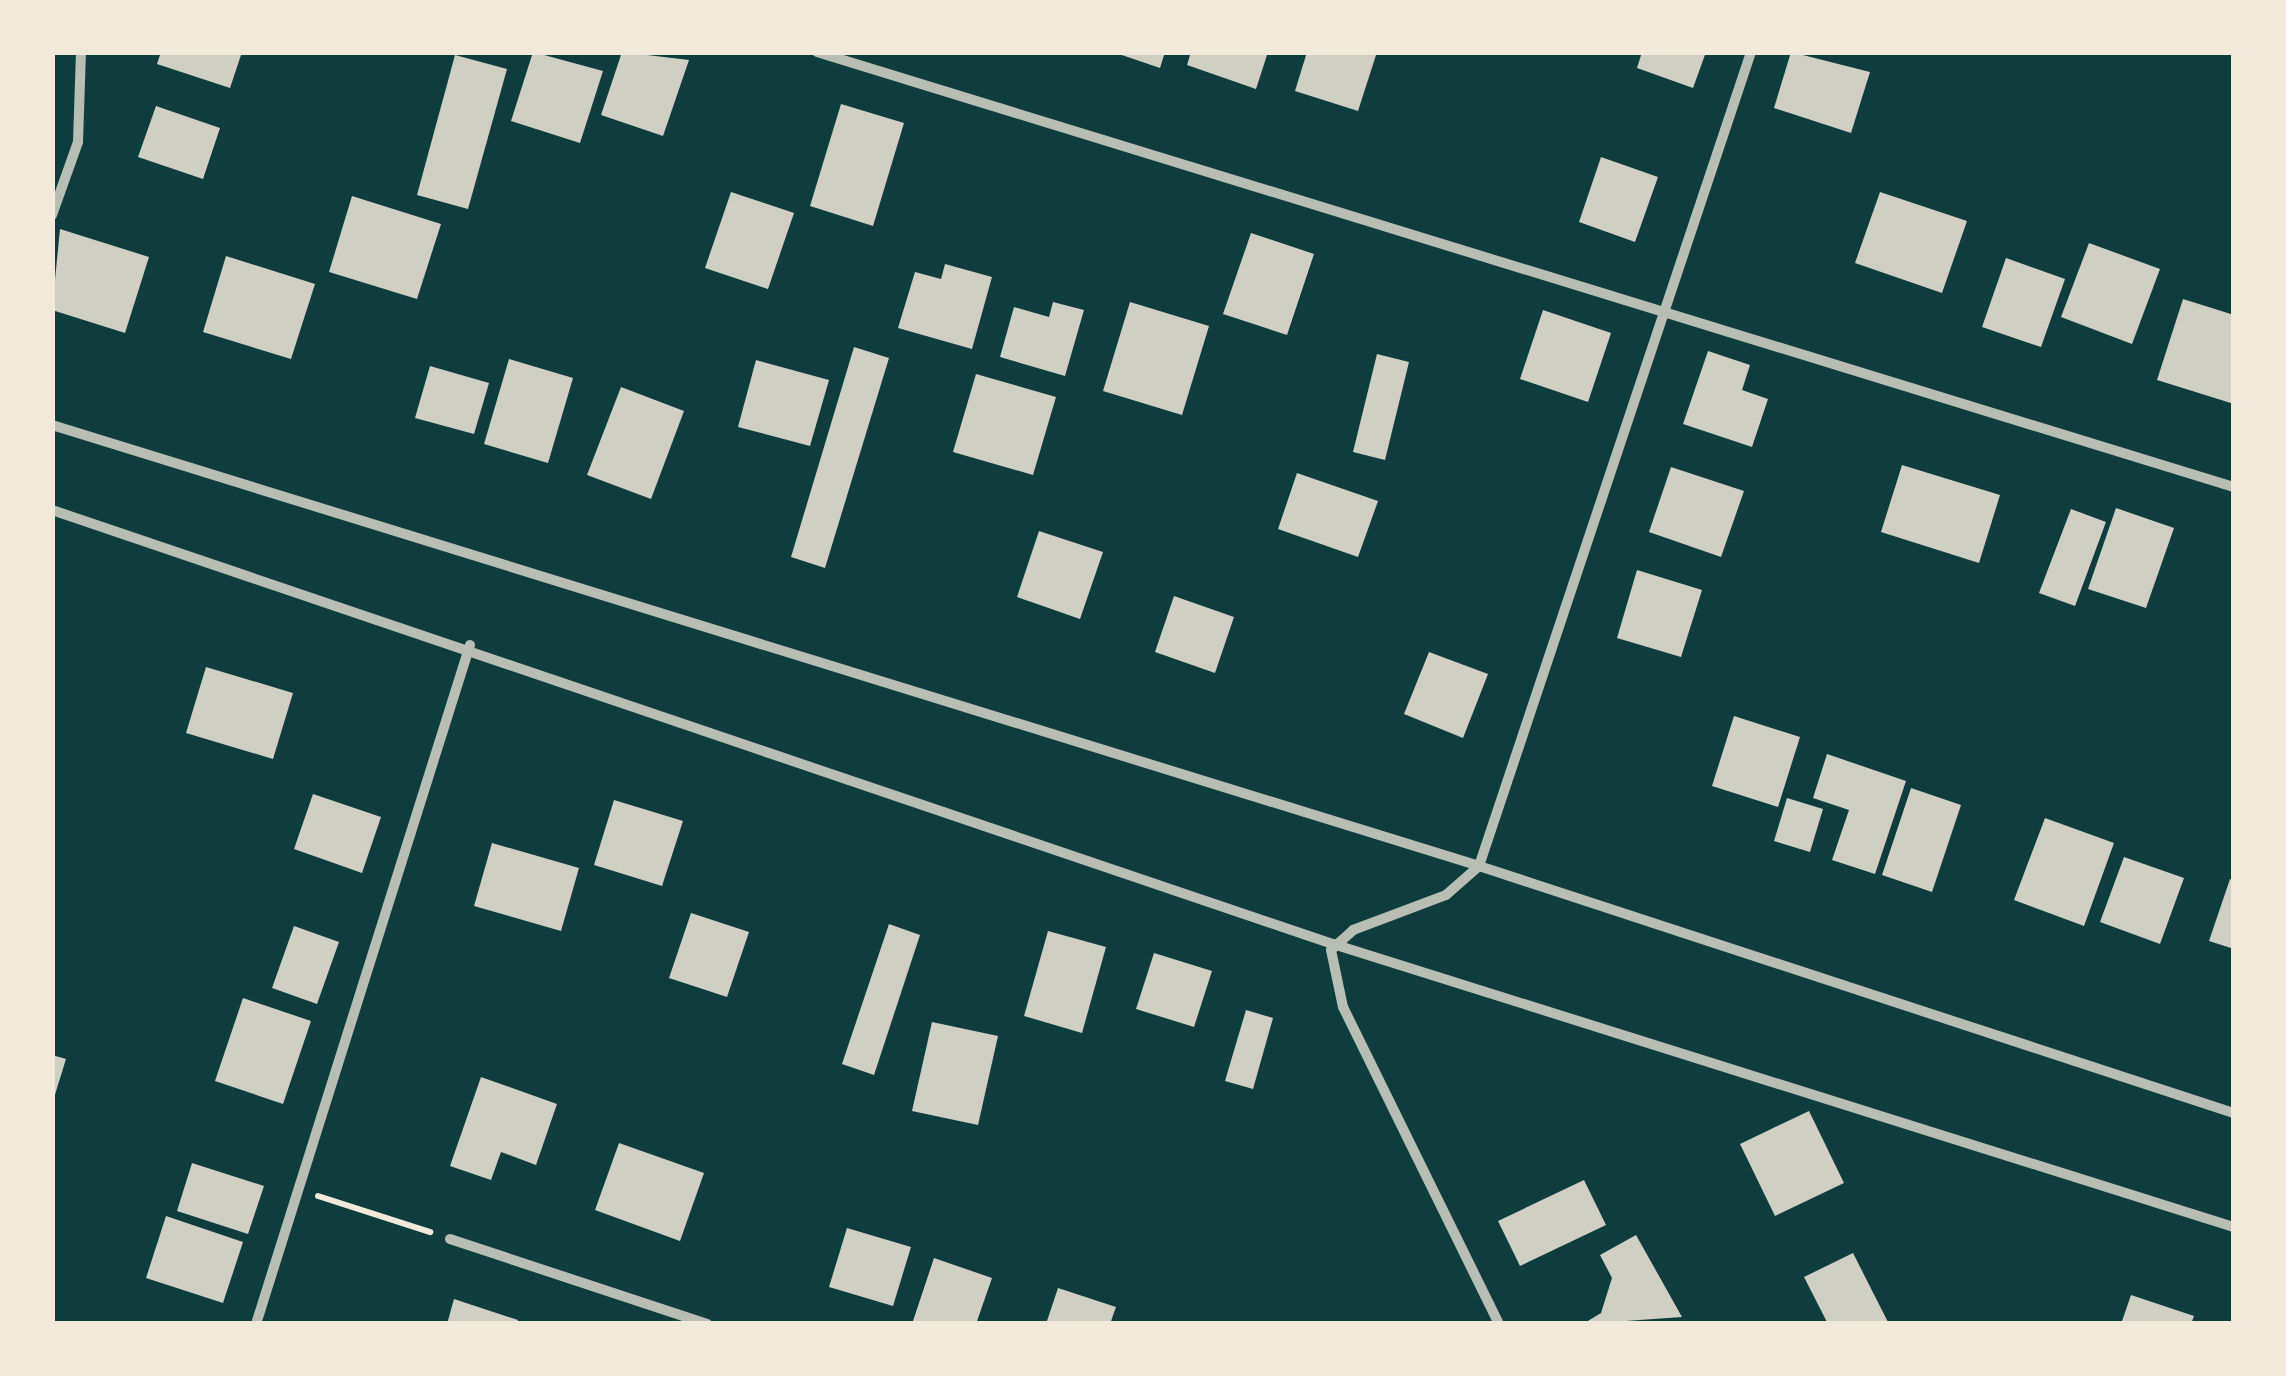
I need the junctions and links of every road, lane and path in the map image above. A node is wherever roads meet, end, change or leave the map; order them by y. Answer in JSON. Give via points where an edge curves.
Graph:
{"nodes":[{"id":1,"x":82,"y":52,"type":"edge"},
{"id":2,"x":816,"y":52,"type":"edge"},
{"id":3,"x":1751,"y":52,"type":"edge"},
{"id":4,"x":52,"y":215,"type":"edge"},
{"id":5,"x":1666,"y":316,"type":"junction"},
{"id":6,"x":52,"y":425,"type":"edge"},
{"id":7,"x":2234,"y":487,"type":"edge"},
{"id":8,"x":52,"y":510,"type":"edge"},
{"id":9,"x":470,"y":645,"type":"junction"},
{"id":10,"x":1480,"y":866,"type":"junction"},
{"id":11,"x":1333,"y":944,"type":"junction"},
{"id":12,"x":2234,"y":1113,"type":"edge"},
{"id":13,"x":298,"y":1189,"type":"junction"},
{"id":14,"x":2234,"y":1227,"type":"edge"},
{"id":15,"x":450,"y":1239,"type":"joint"},
{"id":16,"x":256,"y":1324,"type":"edge"},
{"id":17,"x":707,"y":1324,"type":"edge"},
{"id":18,"x":1499,"y":1324,"type":"edge"}],
"edges":[{"from":1,"to":4,"type":"street","via":[[78,142]]},
{"from":2,"to":5,"type":"street"},
{"from":3,"to":5,"type":"street"},
{"from":5,"to":7,"type":"street"},
{"from":5,"to":10,"type":"street"},
{"from":6,"to":10,"type":"street"},
{"from":8,"to":9,"type":"street"},
{"from":9,"to":11,"type":"street"},
{"from":9,"to":13,"type":"street"},
{"from":10,"to":11,"type":"street","via":[[1446,895]]},
{"from":10,"to":12,"type":"street"},
{"from":11,"to":14,"type":"street"},
{"from":11,"to":18,"type":"street","via":[[1343,1007]]},
{"from":13,"to":15,"type":"path"},
{"from":13,"to":16,"type":"street"},
{"from":15,"to":17,"type":"street"}]}
